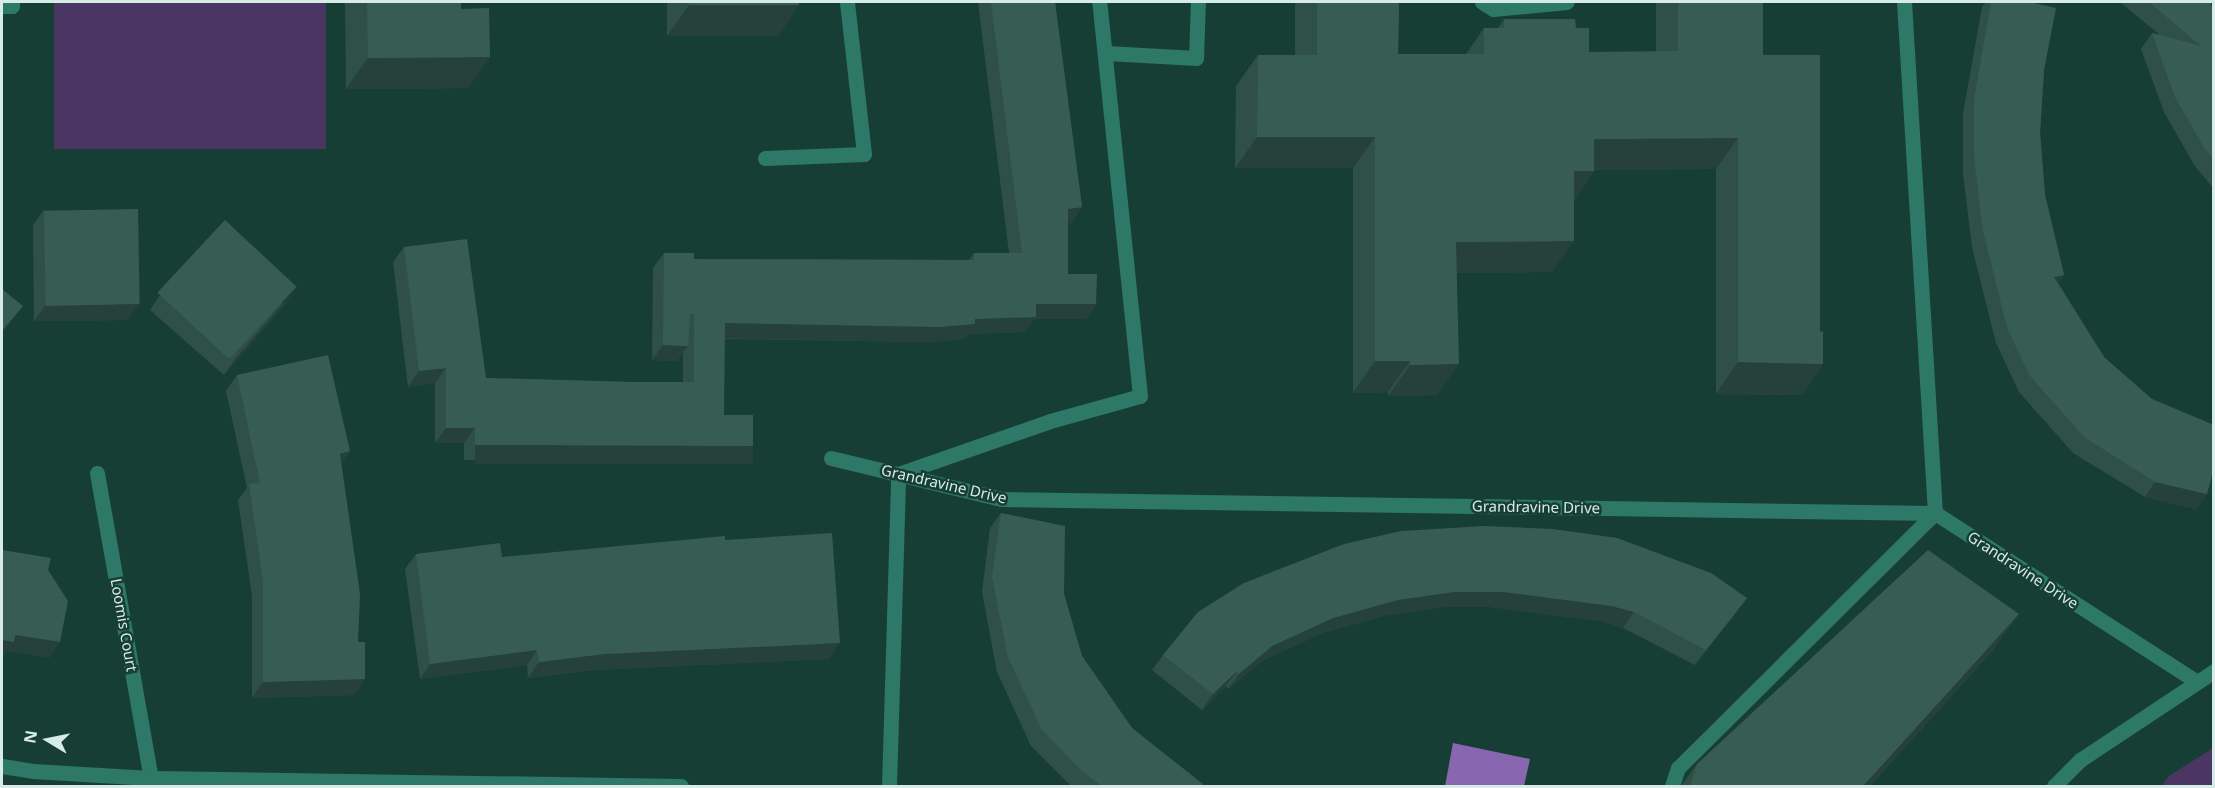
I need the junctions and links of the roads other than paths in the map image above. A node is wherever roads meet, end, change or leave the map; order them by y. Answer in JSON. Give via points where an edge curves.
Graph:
{"nodes":[{"id":1,"x":12,"y":2,"type":"edge"},
{"id":2,"x":847,"y":2,"type":"edge"},
{"id":3,"x":1099,"y":2,"type":"edge"},
{"id":4,"x":1198,"y":2,"type":"edge"},
{"id":5,"x":1482,"y":2,"type":"edge"},
{"id":6,"x":1566,"y":2,"type":"edge"},
{"id":7,"x":1904,"y":2,"type":"edge"},
{"id":8,"x":2,"y":6,"type":"edge"},
{"id":9,"x":1107,"y":54,"type":"junction"},
{"id":10,"x":765,"y":158,"type":"dead end"},
{"id":11,"x":831,"y":458,"type":"dead end"},
{"id":12,"x":97,"y":473,"type":"dead end"},
{"id":13,"x":898,"y":474,"type":"junction"},
{"id":14,"x":1935,"y":513,"type":"junction"},
{"id":15,"x":2214,"y":671,"type":"edge"},
{"id":16,"x":2197,"y":682,"type":"junction"},
{"id":17,"x":2,"y":766,"type":"edge"},
{"id":18,"x":151,"y":778,"type":"junction"},
{"id":19,"x":681,"y":786,"type":"edge"},
{"id":20,"x":889,"y":786,"type":"edge"},
{"id":21,"x":1672,"y":786,"type":"edge"},
{"id":22,"x":2054,"y":786,"type":"edge"}],
"edges":[{"from":1,"to":8,"type":"street","via":[[12,6]]},
{"from":2,"to":10,"type":"street","via":[[864,154]]},
{"from":3,"to":9,"type":"street"},
{"from":4,"to":9,"type":"street","via":[[1196,58]]},
{"from":5,"to":6,"type":"street","via":[[1493,9]]},
{"from":7,"to":14,"type":"street"},
{"from":9,"to":13,"type":"street","via":[[1140,396],[1050,421]]},
{"from":11,"to":13,"type":"street","name":"Grandravine Drive"},
{"from":12,"to":18,"type":"street","name":"Loomis Court"},
{"from":13,"to":14,"type":"street","name":"Grandravine Drive","via":[[1002,499]]},
{"from":13,"to":20,"type":"street"},
{"from":14,"to":16,"type":"street","name":"Grandravine Drive"},
{"from":14,"to":21,"type":"street","via":[[1678,768]]},
{"from":15,"to":16,"type":"street"},
{"from":16,"to":22,"type":"street","via":[[2080,760]]},
{"from":17,"to":18,"type":"street"},
{"from":18,"to":19,"type":"street"}]}
